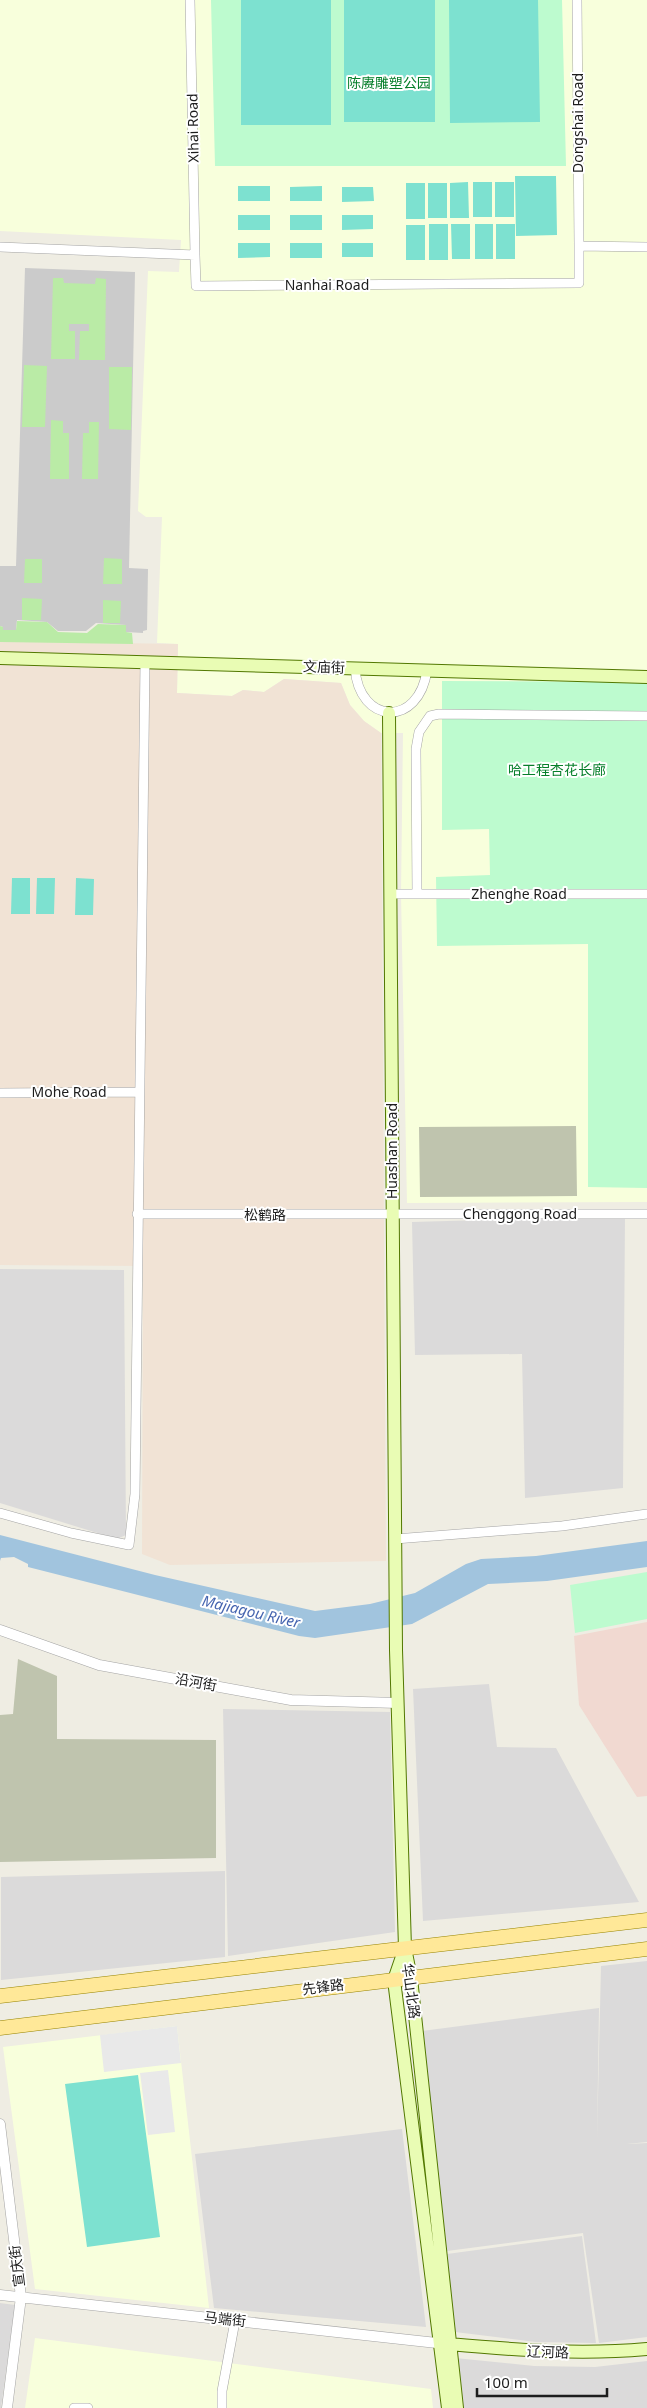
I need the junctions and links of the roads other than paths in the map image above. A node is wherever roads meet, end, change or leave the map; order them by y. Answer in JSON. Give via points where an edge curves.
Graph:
{"nodes":[{"id":1,"x":190,"y":0,"type":"edge"},
{"id":2,"x":577,"y":0,"type":"edge"},
{"id":3,"x":579,"y":246,"type":"junction"},
{"id":4,"x":0,"y":247,"type":"edge"},
{"id":5,"x":647,"y":247,"type":"edge"},
{"id":6,"x":195,"y":255,"type":"junction"},
{"id":7,"x":0,"y":658,"type":"edge"},
{"id":8,"x":145,"y":662,"type":"junction"},
{"id":9,"x":355,"y":668,"type":"junction"},
{"id":10,"x":427,"y":670,"type":"junction"},
{"id":11,"x":647,"y":677,"type":"edge"},
{"id":12,"x":389,"y":713,"type":"junction"},
{"id":13,"x":647,"y":716,"type":"edge"},
{"id":14,"x":390,"y":894,"type":"junction"},
{"id":15,"x":417,"y":894,"type":"junction"},
{"id":16,"x":647,"y":894,"type":"edge"},
{"id":17,"x":0,"y":1092,"type":"edge"},
{"id":18,"x":138,"y":1092,"type":"junction"},
{"id":19,"x":138,"y":1214,"type":"junction"},
{"id":20,"x":647,"y":1214,"type":"edge"},
{"id":21,"x":393,"y":1215,"type":"junction"},
{"id":22,"x":0,"y":1513,"type":"edge"},
{"id":23,"x":647,"y":1514,"type":"edge"},
{"id":24,"x":395,"y":1538,"type":"junction"},
{"id":25,"x":0,"y":1630,"type":"edge"},
{"id":26,"x":398,"y":1703,"type":"junction"},
{"id":27,"x":647,"y":1920,"type":"edge"},
{"id":28,"x":404,"y":1948,"type":"junction"},
{"id":29,"x":647,"y":1949,"type":"edge"},
{"id":30,"x":411,"y":1978,"type":"junction"},
{"id":31,"x":394,"y":1980,"type":"junction"},
{"id":32,"x":0,"y":1996,"type":"edge"},
{"id":33,"x":0,"y":2028,"type":"edge"},
{"id":34,"x":0,"y":2124,"type":"edge"},
{"id":35,"x":0,"y":2295,"type":"edge"},
{"id":36,"x":21,"y":2297,"type":"junction"},
{"id":37,"x":235,"y":2320,"type":"junction"},
{"id":38,"x":447,"y":2347,"type":"junction"},
{"id":39,"x":647,"y":2349,"type":"edge"},
{"id":40,"x":647,"y":2356,"type":"edge"},
{"id":41,"x":7,"y":2408,"type":"edge"},
{"id":42,"x":74,"y":2408,"type":"edge"},
{"id":43,"x":88,"y":2408,"type":"edge"},
{"id":44,"x":222,"y":2408,"type":"edge"},
{"id":45,"x":448,"y":2408,"type":"edge"},
{"id":46,"x":457,"y":2408,"type":"edge"}],
"edges":[{"from":1,"to":6,"type":"street","name":"Xihai Road"},
{"from":2,"to":3,"type":"street","name":"Dongshai Road"},
{"from":3,"to":5,"type":"street"},
{"from":3,"to":6,"type":"street","name":"Nanhai Road","via":[[579,283],[196,286]]},
{"from":4,"to":6,"type":"street"},
{"from":7,"to":8,"type":"main road","name":"文庙街"},
{"from":8,"to":9,"type":"main road","name":"文庙街"},
{"from":8,"to":18,"type":"street"},
{"from":9,"to":10,"type":"main road","name":"文庙街"},
{"from":9,"to":12,"type":"street","via":[[362,698]]},
{"from":10,"to":11,"type":"main road","name":"文庙街"},
{"from":10,"to":12,"type":"street","via":[[421,694],[409,707]]},
{"from":12,"to":14,"type":"main road","name":"Huashan Road"},
{"from":13,"to":15,"type":"street","via":[[430,716],[419,732],[416,749]]},
{"from":14,"to":15,"type":"street","name":"Zhenghe Road"},
{"from":14,"to":21,"type":"main road","name":"Huashan Road"},
{"from":15,"to":16,"type":"street","name":"Zhenghe Road"},
{"from":17,"to":18,"type":"street","name":"Mohe Road"},
{"from":18,"to":19,"type":"street"},
{"from":19,"to":21,"type":"street","name":"松鹤路"},
{"from":19,"to":22,"type":"street","via":[[136,1494],[129,1545],[71,1534]]},
{"from":20,"to":21,"type":"street","name":"Chenggong Road"},
{"from":21,"to":24,"type":"main road","name":"Huashan Road"},
{"from":23,"to":24,"type":"street","via":[[562,1526]]},
{"from":24,"to":26,"type":"main road","name":"Huashan Road"},
{"from":25,"to":26,"type":"street","name":"沿河街","via":[[99,1665],[291,1700]]},
{"from":26,"to":28,"type":"main road","name":"Huashan Road"},
{"from":27,"to":28,"type":"main road"},
{"from":28,"to":30,"type":"main road","name":"华山北路"},
{"from":28,"to":31,"type":"main road","name":"华山北路"},
{"from":28,"to":32,"type":"main road"},
{"from":29,"to":30,"type":"main road","name":"先锋路"},
{"from":30,"to":31,"type":"main road","name":"先锋路"},
{"from":30,"to":38,"type":"main road","name":"华山北路"},
{"from":31,"to":33,"type":"main road","name":"先锋路"},
{"from":31,"to":38,"type":"main road","name":"华山北路"},
{"from":34,"to":36,"type":"street","name":"宣庆街"},
{"from":35,"to":36,"type":"street","name":"马端街"},
{"from":36,"to":37,"type":"street","name":"马端街"},
{"from":36,"to":41,"type":"street","name":"宣庆街"},
{"from":37,"to":38,"type":"street","name":"马端街"},
{"from":37,"to":44,"type":"street"},
{"from":38,"to":39,"type":"main road","name":"辽河路","via":[[598,2353]]},
{"from":38,"to":40,"type":"main road","name":"辽河路","via":[[569,2361]]},
{"from":38,"to":45,"type":"main road","name":"华山北路"},
{"from":38,"to":46,"type":"main road","name":"华山北路"},
{"from":42,"to":43,"type":"street"}]}
